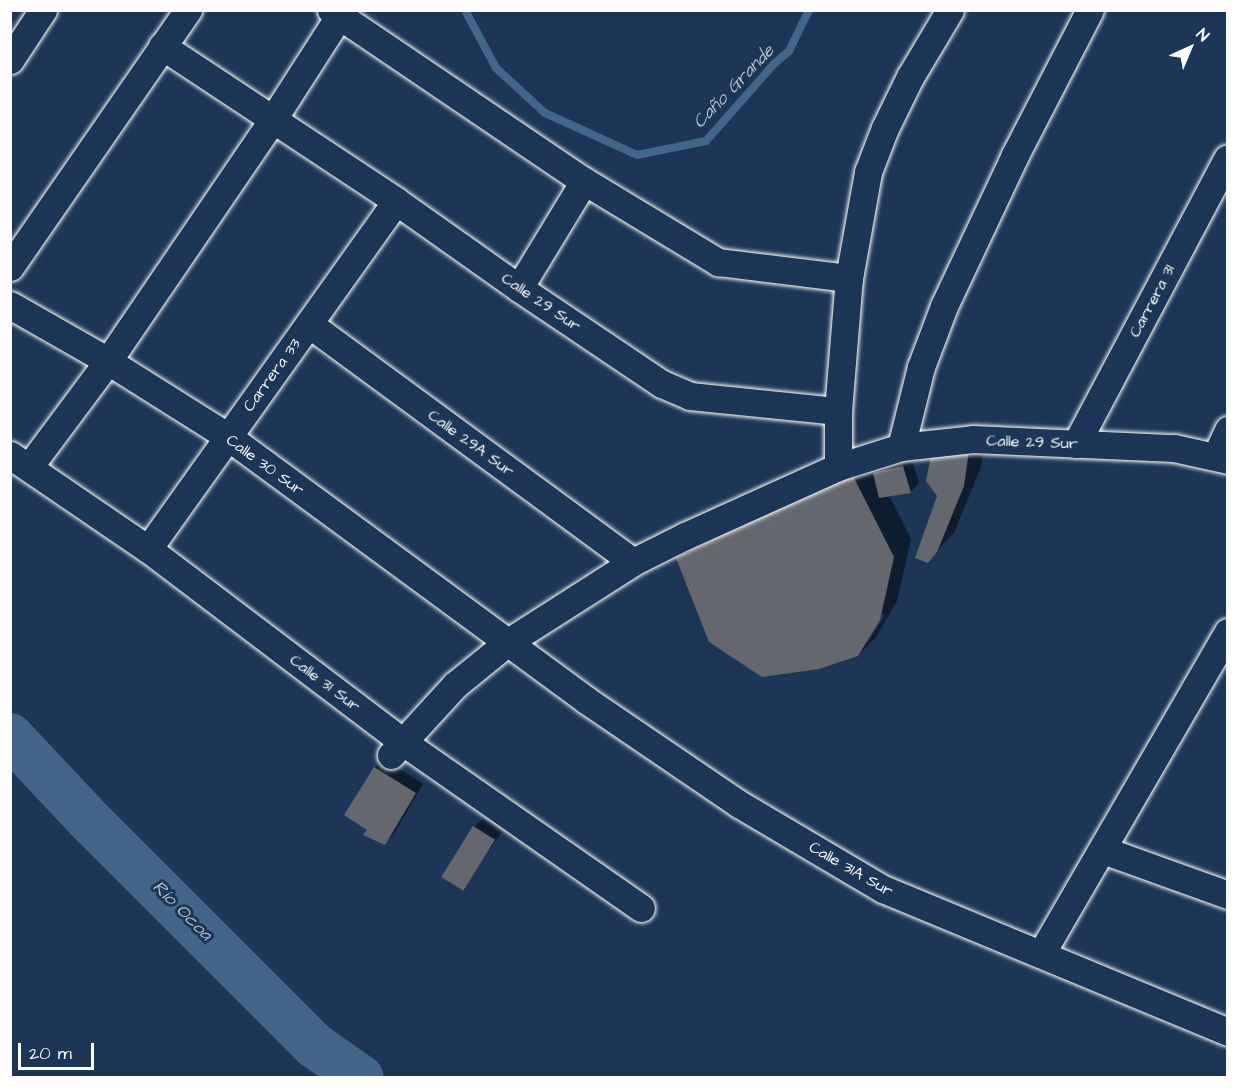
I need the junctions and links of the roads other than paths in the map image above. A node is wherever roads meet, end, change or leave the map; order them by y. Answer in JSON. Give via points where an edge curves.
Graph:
{"nodes":[{"id":1,"x":43,"y":10,"type":"edge"},
{"id":2,"x":188,"y":10,"type":"edge"},
{"id":3,"x":950,"y":10,"type":"edge"},
{"id":4,"x":1090,"y":10,"type":"edge"},
{"id":5,"x":335,"y":13,"type":"edge"},
{"id":6,"x":15,"y":44,"type":"edge"},
{"id":7,"x":162,"y":46,"type":"junction"},
{"id":8,"x":273,"y":119,"type":"junction"},
{"id":9,"x":1227,"y":159,"type":"edge"},
{"id":10,"x":584,"y":181,"type":"junction"},
{"id":11,"x":396,"y":201,"type":"junction"},
{"id":12,"x":10,"y":267,"type":"edge"},
{"id":13,"x":849,"y":278,"type":"junction"},
{"id":14,"x":519,"y":288,"type":"junction"},
{"id":15,"x":10,"y":305,"type":"edge"},
{"id":16,"x":309,"y":324,"type":"junction"},
{"id":17,"x":108,"y":361,"type":"junction"},
{"id":18,"x":838,"y":411,"type":"junction"},
{"id":19,"x":1227,"y":430,"type":"edge"},
{"id":20,"x":227,"y":436,"type":"junction"},
{"id":21,"x":1076,"y":444,"type":"junction"},
{"id":22,"x":901,"y":447,"type":"junction"},
{"id":23,"x":1222,"y":458,"type":"edge"},
{"id":24,"x":20,"y":461,"type":"edge"},
{"id":25,"x":838,"y":467,"type":"junction"},
{"id":26,"x":148,"y":549,"type":"junction"},
{"id":27,"x":633,"y":562,"type":"junction"},
{"id":28,"x":1227,"y":632,"type":"edge"},
{"id":29,"x":508,"y":642,"type":"junction"},
{"id":30,"x":397,"y":749,"type":"junction"},
{"id":31,"x":1103,"y":850,"type":"junction"},
{"id":32,"x":1227,"y":895,"type":"edge"},
{"id":33,"x":641,"y":908,"type":"dead end"},
{"id":34,"x":1041,"y":954,"type":"junction"},
{"id":35,"x":1227,"y":1032,"type":"edge"}],
"edges":[{"from":1,"to":6,"type":"street"},
{"from":2,"to":7,"type":"street"},
{"from":3,"to":13,"type":"street","via":[[910,77],[868,172]]},
{"from":4,"to":22,"type":"street","via":[[1015,155],[944,306],[921,367]]},
{"from":5,"to":8,"type":"street"},
{"from":5,"to":10,"type":"street"},
{"from":7,"to":8,"type":"street","name":"Calle 29 Sur"},
{"from":7,"to":12,"type":"street"},
{"from":8,"to":11,"type":"street","name":"Calle 29 Sur"},
{"from":8,"to":17,"type":"street"},
{"from":9,"to":21,"type":"street","name":"Carrera 31"},
{"from":10,"to":13,"type":"street","via":[[718,262]]},
{"from":10,"to":14,"type":"street"},
{"from":11,"to":14,"type":"street","name":"Calle 29 Sur"},
{"from":11,"to":16,"type":"street","name":"Carrera 33"},
{"from":13,"to":18,"type":"street"},
{"from":14,"to":18,"type":"street","name":"Calle 29 Sur","via":[[662,384],[690,396]]},
{"from":15,"to":17,"type":"street","name":"Calle 30 Sur"},
{"from":16,"to":20,"type":"street","name":"Carrera 33"},
{"from":16,"to":27,"type":"street","name":"Calle 29A Sur"},
{"from":17,"to":20,"type":"street","name":"Calle 30 Sur"},
{"from":17,"to":24,"type":"street"},
{"from":18,"to":25,"type":"street"},
{"from":19,"to":23,"type":"street"},
{"from":20,"to":26,"type":"street","name":"Carrera 33"},
{"from":20,"to":29,"type":"street","name":"Calle 30 Sur"},
{"from":21,"to":22,"type":"street","name":"Calle 29 Sur","via":[[973,439]]},
{"from":21,"to":23,"type":"street","name":"Calle 29 Sur","via":[[1174,448]]},
{"from":22,"to":25,"type":"street","name":"Calle 29 Sur"},
{"from":24,"to":26,"type":"street","name":"Calle 31 Sur"},
{"from":25,"to":27,"type":"street","name":"Calle 29 Sur"},
{"from":26,"to":30,"type":"street","name":"Calle 31 Sur"},
{"from":27,"to":29,"type":"street","name":"Calle 29 Sur"},
{"from":28,"to":31,"type":"street"},
{"from":29,"to":30,"type":"street","name":"Calle 29 Sur","via":[[456,685]]},
{"from":29,"to":34,"type":"street","name":"Calle 31A Sur","via":[[739,804],[883,890]]},
{"from":30,"to":33,"type":"street","name":"Calle 31 Sur"},
{"from":31,"to":32,"type":"street"},
{"from":31,"to":34,"type":"street"},
{"from":34,"to":35,"type":"street","name":"Calle 31A Sur"}]}
